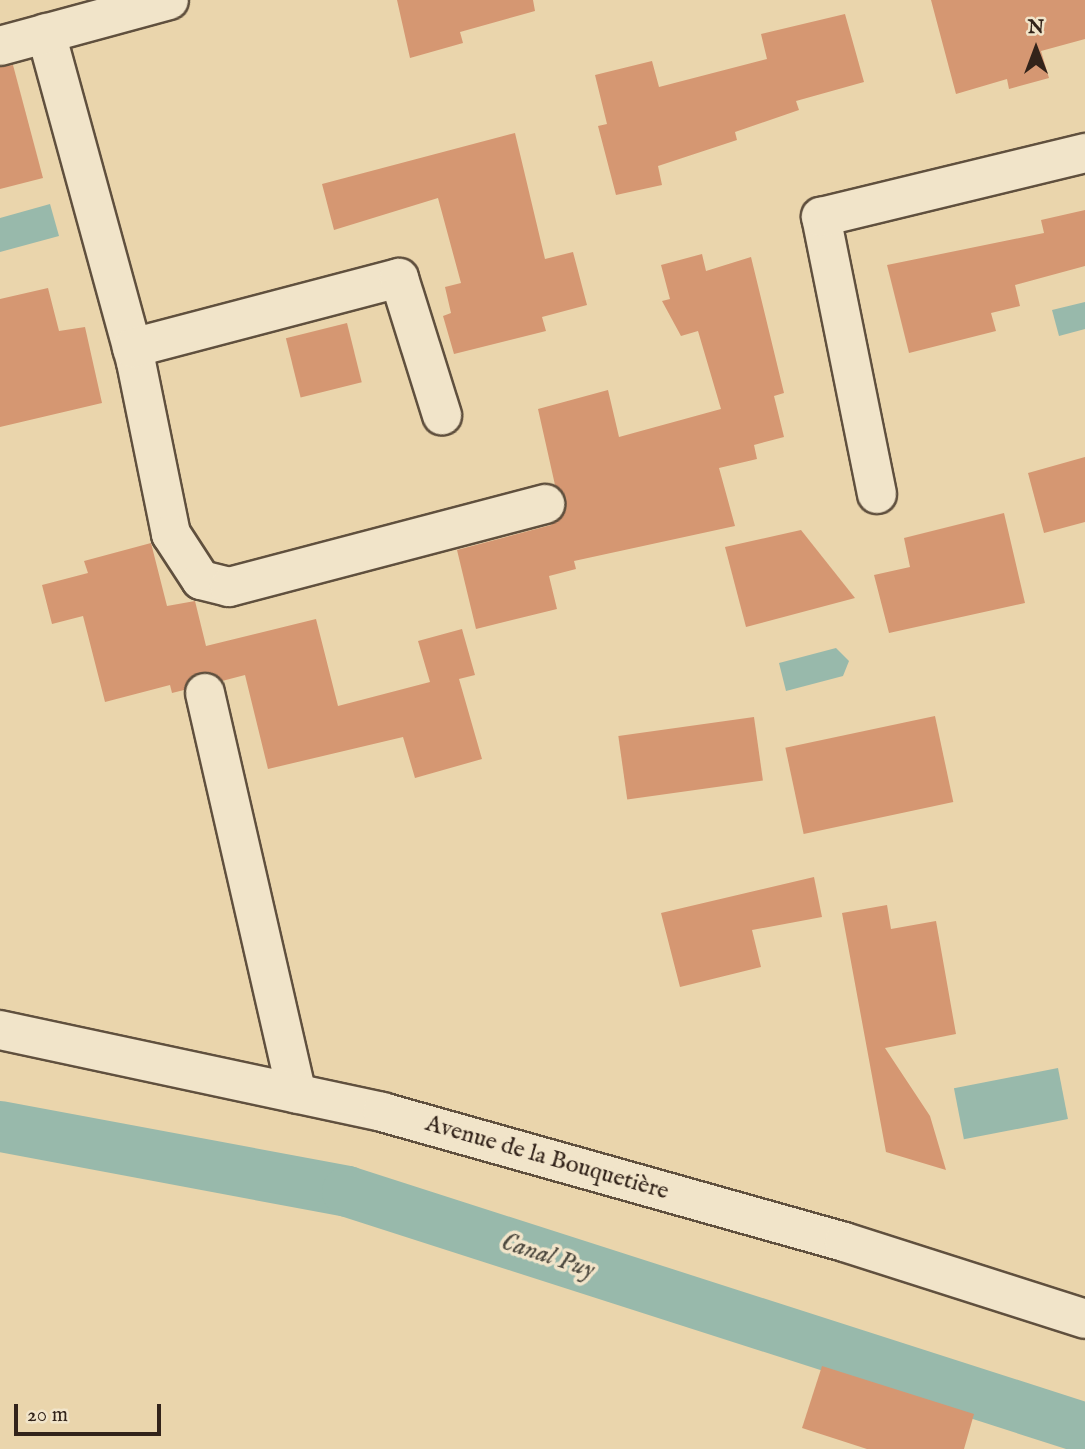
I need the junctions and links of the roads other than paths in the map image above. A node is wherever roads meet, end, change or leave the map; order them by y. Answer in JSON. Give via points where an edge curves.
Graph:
{"nodes":[{"id":1,"x":169,"y":0,"type":"edge"},
{"id":2,"x":46,"y":33,"type":"junction"},
{"id":3,"x":0,"y":46,"type":"edge"},
{"id":4,"x":1085,"y":153,"type":"edge"},
{"id":5,"x":132,"y":348,"type":"junction"},
{"id":6,"x":442,"y":415,"type":"dead end"},
{"id":7,"x":877,"y":494,"type":"dead end"},
{"id":8,"x":545,"y":504,"type":"dead end"},
{"id":9,"x":205,"y":693,"type":"dead end"},
{"id":10,"x":0,"y":1030,"type":"edge"},
{"id":11,"x":297,"y":1094,"type":"junction"},
{"id":12,"x":1085,"y":1319,"type":"edge"}],
"edges":[{"from":1,"to":2,"type":"street"},
{"from":2,"to":3,"type":"street"},
{"from":2,"to":5,"type":"street"},
{"from":4,"to":7,"type":"street","via":[[821,217]]},
{"from":5,"to":6,"type":"street","via":[[399,278],[407,288]]},
{"from":5,"to":8,"type":"street","via":[[171,534],[201,580],[229,587]]},
{"from":9,"to":11,"type":"street"},
{"from":10,"to":11,"type":"street","name":"Avenue de la Bouquetière"},
{"from":11,"to":12,"type":"street","name":"Avenue de la Bouquetière","via":[[382,1112],[831,1238]]}]}
